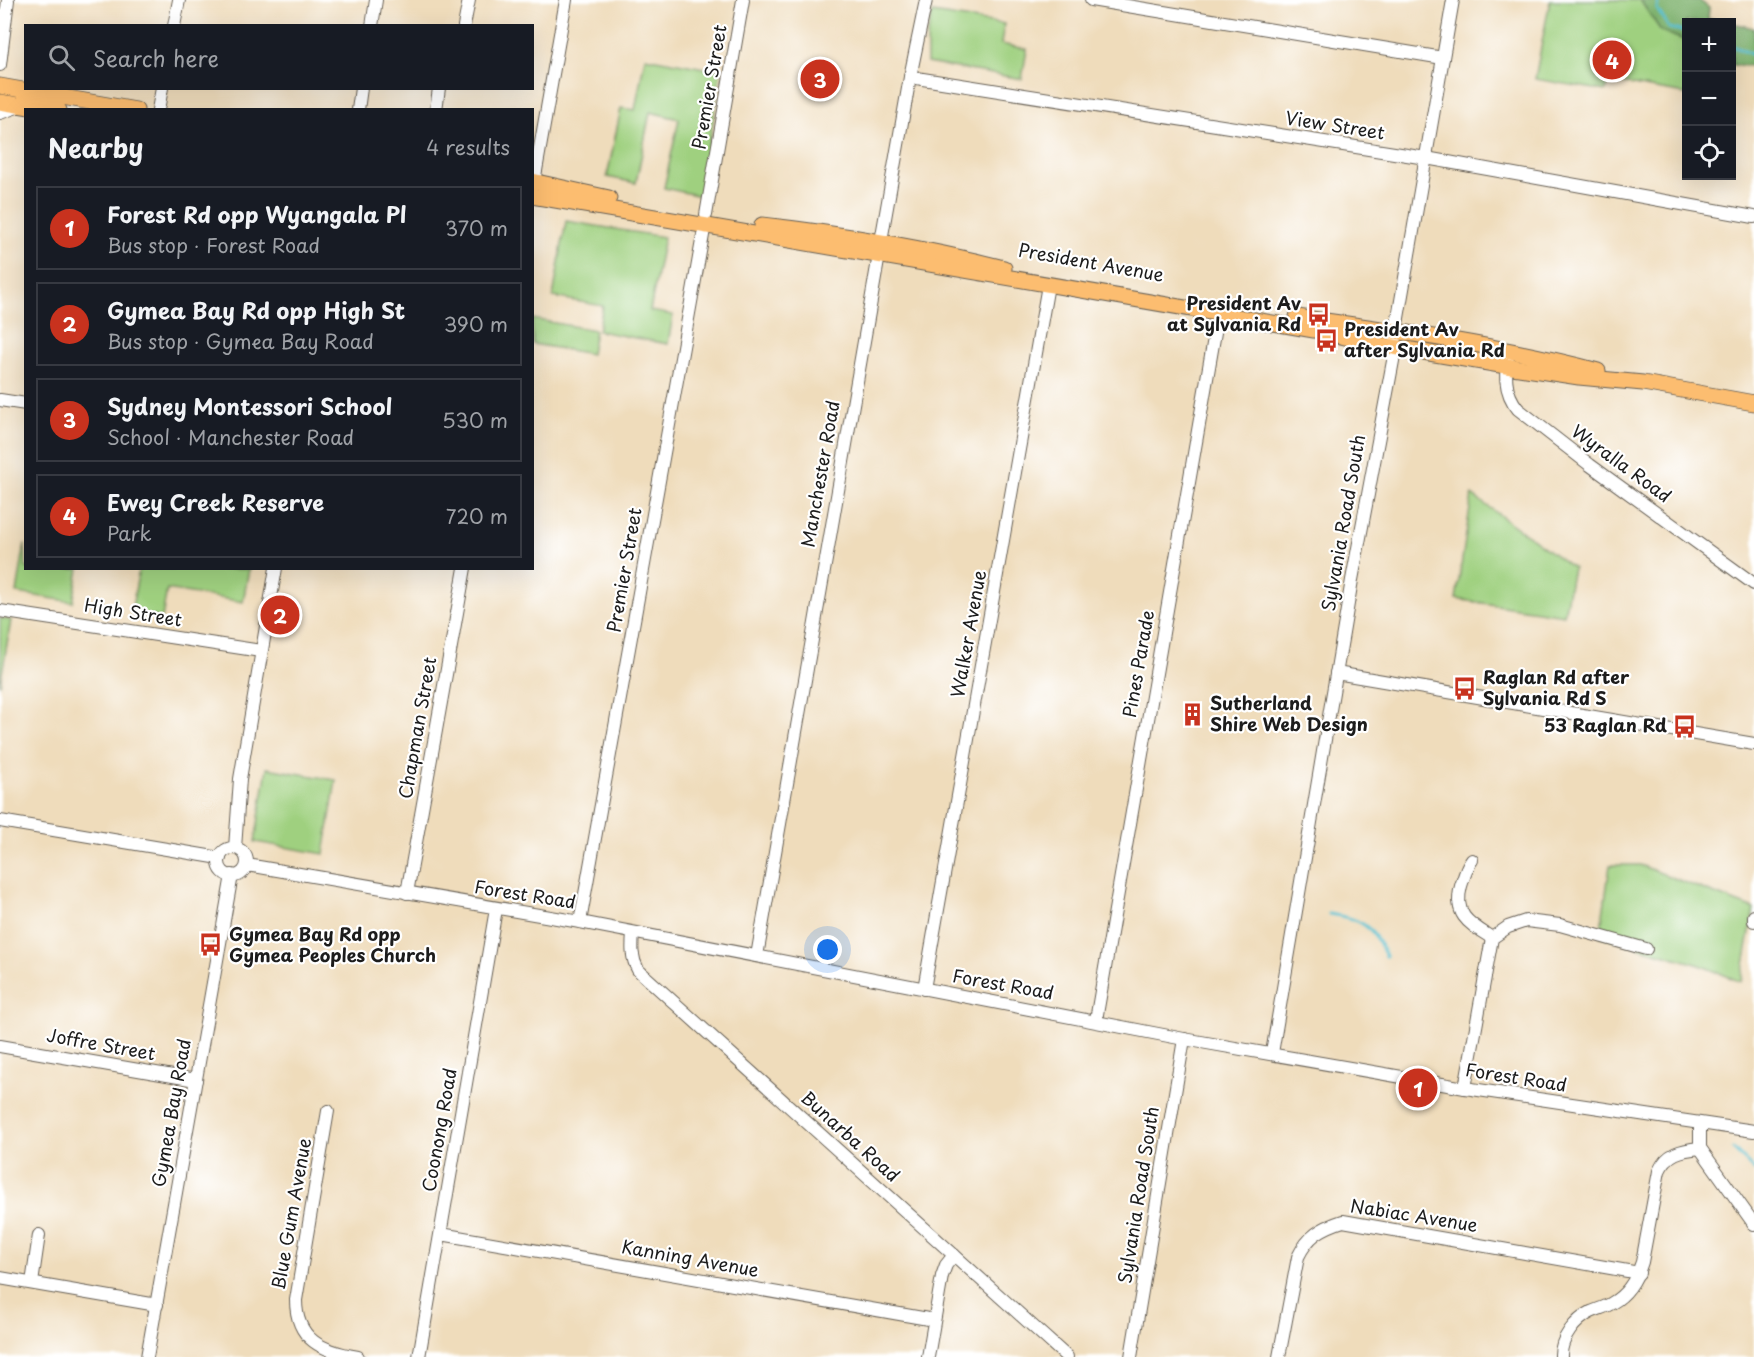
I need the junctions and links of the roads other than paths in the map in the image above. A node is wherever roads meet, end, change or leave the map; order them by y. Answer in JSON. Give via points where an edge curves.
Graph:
{"nodes":[{"id":1,"x":8,"y":0,"type":"edge"},
{"id":2,"x":179,"y":0,"type":"edge"},
{"id":3,"x":376,"y":0,"type":"edge"},
{"id":4,"x":469,"y":0,"type":"edge"},
{"id":5,"x":566,"y":0,"type":"edge"},
{"id":6,"x":743,"y":0,"type":"edge"},
{"id":7,"x":926,"y":0,"type":"edge"},
{"id":8,"x":1092,"y":0,"type":"edge"},
{"id":9,"x":1453,"y":0,"type":"edge"},
{"id":10,"x":174,"y":24,"type":"edge"},
{"id":11,"x":372,"y":24,"type":"edge"},
{"id":12,"x":464,"y":24,"type":"edge"},
{"id":13,"x":1443,"y":58,"type":"junction"},
{"id":14,"x":0,"y":65,"type":"edge"},
{"id":15,"x":910,"y":77,"type":"junction"},
{"id":16,"x":0,"y":86,"type":"edge"},
{"id":17,"x":162,"y":90,"type":"edge"},
{"id":18,"x":361,"y":90,"type":"edge"},
{"id":19,"x":440,"y":90,"type":"edge"},
{"id":20,"x":0,"y":93,"type":"edge"},
{"id":21,"x":0,"y":102,"type":"edge"},
{"id":22,"x":21,"y":106,"type":"junction"},
{"id":23,"x":32,"y":108,"type":"edge"},
{"id":24,"x":52,"y":108,"type":"edge"},
{"id":25,"x":125,"y":108,"type":"edge"},
{"id":26,"x":158,"y":108,"type":"edge"},
{"id":27,"x":358,"y":108,"type":"edge"},
{"id":28,"x":436,"y":108,"type":"edge"},
{"id":29,"x":0,"y":114,"type":"edge"},
{"id":30,"x":1426,"y":158,"type":"junction"},
{"id":31,"x":534,"y":180,"type":"edge"},
{"id":32,"x":534,"y":186,"type":"edge"},
{"id":33,"x":1754,"y":217,"type":"edge"},
{"id":34,"x":705,"y":220,"type":"junction"},
{"id":35,"x":880,"y":248,"type":"junction"},
{"id":36,"x":1048,"y":285,"type":"junction"},
{"id":37,"x":1218,"y":315,"type":"junction"},
{"id":38,"x":1396,"y":331,"type":"junction"},
{"id":39,"x":1395,"y":347,"type":"junction"},
{"id":40,"x":1509,"y":350,"type":"junction"},
{"id":41,"x":1506,"y":366,"type":"junction"},
{"id":42,"x":1643,"y":383,"type":"junction"},
{"id":43,"x":0,"y":400,"type":"edge"},
{"id":44,"x":1754,"y":403,"type":"edge"},
{"id":45,"x":24,"y":404,"type":"edge"},
{"id":46,"x":276,"y":570,"type":"edge"},
{"id":47,"x":465,"y":570,"type":"edge"},
{"id":48,"x":1754,"y":584,"type":"edge"},
{"id":49,"x":0,"y":611,"type":"edge"},
{"id":50,"x":261,"y":651,"type":"junction"},
{"id":51,"x":1336,"y":673,"type":"junction"},
{"id":52,"x":1754,"y":744,"type":"edge"},
{"id":53,"x":0,"y":821,"type":"edge"},
{"id":54,"x":235,"y":848,"type":"junction"},
{"id":55,"x":220,"y":858,"type":"junction"},
{"id":56,"x":1472,"y":860,"type":"dead end"},
{"id":57,"x":247,"y":865,"type":"junction"},
{"id":58,"x":232,"y":875,"type":"junction"},
{"id":59,"x":407,"y":893,"type":"junction"},
{"id":60,"x":496,"y":909,"type":"junction"},
{"id":61,"x":1754,"y":916,"type":"edge"},
{"id":62,"x":1754,"y":921,"type":"edge"},
{"id":63,"x":580,"y":922,"type":"junction"},
{"id":64,"x":633,"y":933,"type":"junction"},
{"id":65,"x":1492,"y":938,"type":"junction"},
{"id":66,"x":1647,"y":949,"type":"dead end"},
{"id":67,"x":757,"y":956,"type":"junction"},
{"id":68,"x":924,"y":989,"type":"junction"},
{"id":69,"x":1096,"y":1020,"type":"junction"},
{"id":70,"x":1184,"y":1039,"type":"junction"},
{"id":71,"x":0,"y":1046,"type":"edge"},
{"id":72,"x":1272,"y":1053,"type":"junction"},
{"id":73,"x":196,"y":1080,"type":"junction"},
{"id":74,"x":1465,"y":1088,"type":"junction"},
{"id":75,"x":328,"y":1111,"type":"dead end"},
{"id":76,"x":1700,"y":1124,"type":"junction"},
{"id":77,"x":1754,"y":1131,"type":"edge"},
{"id":78,"x":1700,"y":1148,"type":"junction"},
{"id":79,"x":1754,"y":1224,"type":"edge"},
{"id":80,"x":441,"y":1234,"type":"junction"},
{"id":81,"x":39,"y":1235,"type":"dead end"},
{"id":82,"x":954,"y":1255,"type":"junction"},
{"id":83,"x":1639,"y":1273,"type":"junction"},
{"id":84,"x":0,"y":1278,"type":"edge"},
{"id":85,"x":32,"y":1283,"type":"junction"},
{"id":86,"x":157,"y":1305,"type":"junction"},
{"id":87,"x":934,"y":1320,"type":"junction"},
{"id":88,"x":147,"y":1357,"type":"edge"},
{"id":89,"x":358,"y":1357,"type":"edge"},
{"id":90,"x":419,"y":1357,"type":"edge"},
{"id":91,"x":928,"y":1357,"type":"edge"},
{"id":92,"x":1067,"y":1357,"type":"edge"},
{"id":93,"x":1131,"y":1357,"type":"edge"},
{"id":94,"x":1279,"y":1357,"type":"edge"},
{"id":95,"x":1561,"y":1357,"type":"edge"}],
"edges":[{"from":1,"to":14,"type":"street"},
{"from":2,"to":10,"type":"street"},
{"from":3,"to":11,"type":"street"},
{"from":4,"to":12,"type":"street"},
{"from":5,"to":31,"type":"street"},
{"from":6,"to":34,"type":"street","name":"Premier Street"},
{"from":7,"to":15,"type":"street","name":"Manchester Road"},
{"from":8,"to":13,"type":"street"},
{"from":9,"to":13,"type":"street","name":"Sylvania Road South"},
{"from":13,"to":30,"type":"street","name":"Sylvania Road South"},
{"from":15,"to":30,"type":"street","name":"View Street"},
{"from":15,"to":35,"type":"street","name":"Manchester Road"},
{"from":16,"to":25,"type":"main road"},
{"from":17,"to":26,"type":"street"},
{"from":18,"to":27,"type":"street"},
{"from":19,"to":28,"type":"street"},
{"from":20,"to":24,"type":"main road"},
{"from":21,"to":22,"type":"main road"},
{"from":22,"to":23,"type":"main road"},
{"from":22,"to":29,"type":"street"},
{"from":30,"to":33,"type":"street","name":"View Street"},
{"from":30,"to":38,"type":"street","name":"Sylvania Road South"},
{"from":32,"to":34,"type":"main road","name":"President Avenue"},
{"from":34,"to":35,"type":"main road","name":"President Avenue","via":[[826,232]]},
{"from":34,"to":63,"type":"street","name":"Premier Street"},
{"from":35,"to":36,"type":"main road","name":"President Avenue"},
{"from":35,"to":38,"type":"main road","name":"President Avenue","via":[[940,252],[1013,270]]},
{"from":35,"to":67,"type":"street","name":"Manchester Road"},
{"from":36,"to":37,"type":"main road","name":"President Avenue"},
{"from":36,"to":68,"type":"street","name":"Walker Avenue"},
{"from":37,"to":39,"type":"main road","name":"President Avenue"},
{"from":37,"to":69,"type":"street","name":"Pines Parade"},
{"from":38,"to":39,"type":"street","name":"Sylvania Road South"},
{"from":38,"to":40,"type":"main road","name":"President Avenue"},
{"from":39,"to":41,"type":"main road","name":"President Avenue"},
{"from":39,"to":51,"type":"street","name":"Sylvania Road South"},
{"from":40,"to":41,"type":"street","name":"Wyralla Road"},
{"from":40,"to":42,"type":"main road","name":"President Avenue"},
{"from":41,"to":42,"type":"main road","name":"President Avenue"},
{"from":41,"to":48,"type":"street","name":"Wyralla Road","via":[[1511,400],[1527,417]]},
{"from":42,"to":44,"type":"main road","name":"President Avenue"},
{"from":43,"to":45,"type":"street"},
{"from":46,"to":50,"type":"street"},
{"from":47,"to":59,"type":"street","name":"Chapman Street"},
{"from":49,"to":50,"type":"street","name":"High Street"},
{"from":50,"to":54,"type":"street","via":[[240,779]]},
{"from":51,"to":52,"type":"street"},
{"from":51,"to":72,"type":"street","name":"Sylvania Road South"},
{"from":53,"to":55,"type":"street"},
{"from":54,"to":55,"type":"street"},
{"from":54,"to":57,"type":"street","via":[[245,856]]},
{"from":55,"to":58,"type":"street","via":[[224,872]]},
{"from":56,"to":65,"type":"street","via":[[1458,905],[1476,928]]},
{"from":57,"to":58,"type":"street","via":[[240,874]]},
{"from":57,"to":59,"type":"street","name":"Forest Road"},
{"from":58,"to":73,"type":"street","name":"Gymea Bay Road"},
{"from":59,"to":60,"type":"street","name":"Forest Road"},
{"from":60,"to":63,"type":"street","name":"Forest Road"},
{"from":60,"to":80,"type":"street","name":"Coonong Road"},
{"from":61,"to":62,"type":"street"},
{"from":63,"to":64,"type":"street","name":"Forest Road"},
{"from":64,"to":67,"type":"street","name":"Forest Road"},
{"from":64,"to":82,"type":"street","name":"Bunarba Road","via":[[631,953],[638,970]]},
{"from":65,"to":66,"type":"street","via":[[1526,921]]},
{"from":65,"to":74,"type":"street"},
{"from":67,"to":68,"type":"street","name":"Forest Road"},
{"from":68,"to":69,"type":"street","name":"Forest Road"},
{"from":69,"to":70,"type":"street","name":"Forest Road"},
{"from":70,"to":72,"type":"street","name":"Forest Road"},
{"from":70,"to":93,"type":"street","name":"Sylvania Road South"},
{"from":71,"to":73,"type":"street","name":"Joffre Street"},
{"from":72,"to":74,"type":"street","name":"Forest Road"},
{"from":73,"to":86,"type":"street","name":"Gymea Bay Road"},
{"from":74,"to":76,"type":"street","name":"Forest Road"},
{"from":75,"to":89,"type":"street","name":"Blue Gum Avenue","via":[[296,1309],[301,1327],[314,1342]]},
{"from":76,"to":77,"type":"street","name":"Forest Road"},
{"from":76,"to":78,"type":"street"},
{"from":78,"to":79,"type":"street"},
{"from":78,"to":83,"type":"street","via":[[1675,1153],[1664,1160]]},
{"from":80,"to":87,"type":"street","name":"Kanning Avenue"},
{"from":80,"to":90,"type":"street","name":"Coonong Road"},
{"from":81,"to":85,"type":"street"},
{"from":82,"to":87,"type":"street","via":[[942,1276]]},
{"from":82,"to":92,"type":"street","name":"Bunarba Road"},
{"from":83,"to":94,"type":"street","name":"Nabiac Avenue","via":[[1343,1221],[1314,1233],[1304,1244],[1298,1257]]},
{"from":83,"to":95,"type":"street","via":[[1613,1303],[1588,1314],[1570,1328]]},
{"from":84,"to":85,"type":"street"},
{"from":85,"to":86,"type":"street"},
{"from":86,"to":88,"type":"street","name":"Gymea Bay Road"},
{"from":87,"to":91,"type":"street"}]}
